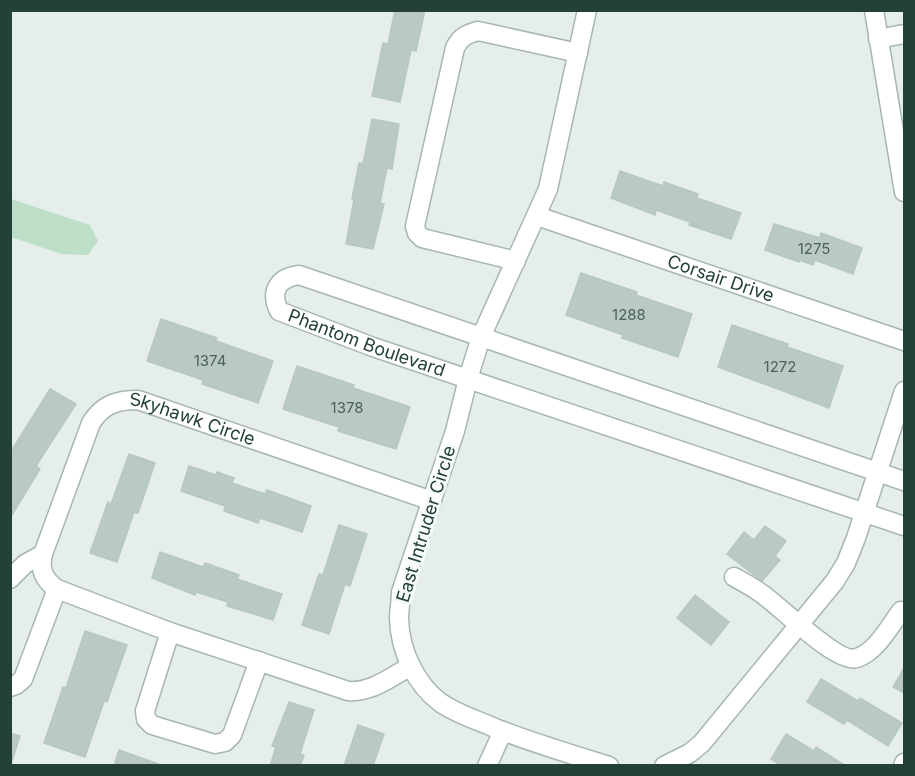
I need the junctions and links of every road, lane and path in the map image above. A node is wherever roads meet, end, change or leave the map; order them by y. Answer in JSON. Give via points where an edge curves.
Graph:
{"nodes":[{"id":1,"x":587,"y":10,"type":"edge"},
{"id":2,"x":874,"y":10,"type":"edge"},
{"id":3,"x":904,"y":34,"type":"edge"},
{"id":4,"x":878,"y":39,"type":"junction"},
{"id":5,"x":578,"y":53,"type":"junction"},
{"id":6,"x":904,"y":192,"type":"edge"},
{"id":7,"x":537,"y":216,"type":"junction"},
{"id":8,"x":516,"y":261,"type":"junction"},
{"id":9,"x":481,"y":337,"type":"junction"},
{"id":10,"x":904,"y":341,"type":"edge"},
{"id":11,"x":468,"y":379,"type":"junction"},
{"id":12,"x":904,"y":392,"type":"edge"},
{"id":13,"x":878,"y":471,"type":"junction"},
{"id":14,"x":904,"y":480,"type":"edge"},
{"id":15,"x":432,"y":501,"type":"junction"},
{"id":16,"x":864,"y":512,"type":"junction"},
{"id":17,"x":904,"y":526,"type":"edge"},
{"id":18,"x":43,"y":554,"type":"junction"},
{"id":19,"x":734,"y":577,"type":"dead end"},
{"id":20,"x":10,"y":579,"type":"edge"},
{"id":21,"x":57,"y":589,"type":"junction"},
{"id":22,"x":901,"y":611,"type":"dead end"},
{"id":23,"x":800,"y":624,"type":"junction"},
{"id":24,"x":170,"y":632,"type":"junction"},
{"id":25,"x":259,"y":661,"type":"junction"},
{"id":26,"x":411,"y":666,"type":"junction"},
{"id":27,"x":10,"y":687,"type":"edge"},
{"id":28,"x":503,"y":731,"type":"junction"},
{"id":29,"x":487,"y":765,"type":"edge"},
{"id":30,"x":609,"y":765,"type":"edge"},
{"id":31,"x":669,"y":765,"type":"edge"}],
"edges":[{"from":1,"to":5,"type":"street","name":"East Intruder Circle"},
{"from":2,"to":4,"type":"street"},
{"from":3,"to":4,"type":"street"},
{"from":4,"to":6,"type":"street"},
{"from":5,"to":7,"type":"street","name":"East Intruder Circle","via":[[548,189]]},
{"from":5,"to":8,"type":"street","via":[[478,31],[466,34],[455,48],[415,226],[417,233]]},
{"from":7,"to":8,"type":"street","name":"East Intruder Circle"},
{"from":7,"to":10,"type":"street","name":"Corsair Drive"},
{"from":8,"to":9,"type":"street","name":"East Intruder Circle"},
{"from":9,"to":11,"type":"street","name":"East Intruder Circle"},
{"from":9,"to":11,"type":"street","name":"Phantom Boulevard","via":[[299,275],[289,276],[276,290],[279,311]]},
{"from":9,"to":13,"type":"street","name":"Phantom Boulevard"},
{"from":11,"to":15,"type":"street","name":"East Intruder Circle"},
{"from":11,"to":16,"type":"street","name":"Phantom Boulevard"},
{"from":12,"to":13,"type":"street"},
{"from":13,"to":14,"type":"street","name":"Phantom Boulevard"},
{"from":13,"to":16,"type":"street"},
{"from":15,"to":18,"type":"street","name":"Skyhawk Circle","via":[[138,400],[122,400],[103,408],[91,423]]},
{"from":15,"to":26,"type":"street","name":"East Intruder Circle","via":[[401,592],[399,618]]},
{"from":16,"to":17,"type":"street","name":"Phantom Boulevard"},
{"from":16,"to":23,"type":"street","via":[[846,563]]},
{"from":18,"to":20,"type":"street"},
{"from":18,"to":21,"type":"street","via":[[44,577]]},
{"from":19,"to":23,"type":"street"},
{"from":21,"to":24,"type":"street"},
{"from":21,"to":27,"type":"street","via":[[23,679]]},
{"from":22,"to":23,"type":"street","via":[[876,645],[857,658],[842,657]]},
{"from":23,"to":31,"type":"street","via":[[702,743]]},
{"from":24,"to":25,"type":"street"},
{"from":24,"to":25,"type":"street","via":[[145,711],[152,725],[215,744],[225,742],[232,735]]},
{"from":25,"to":26,"type":"street","via":[[348,692],[369,690]]},
{"from":26,"to":28,"type":"street","name":"East Intruder Circle","via":[[424,688],[440,702]]},
{"from":28,"to":29,"type":"street"},
{"from":28,"to":30,"type":"street","name":"East Intruder Circle"}]}
